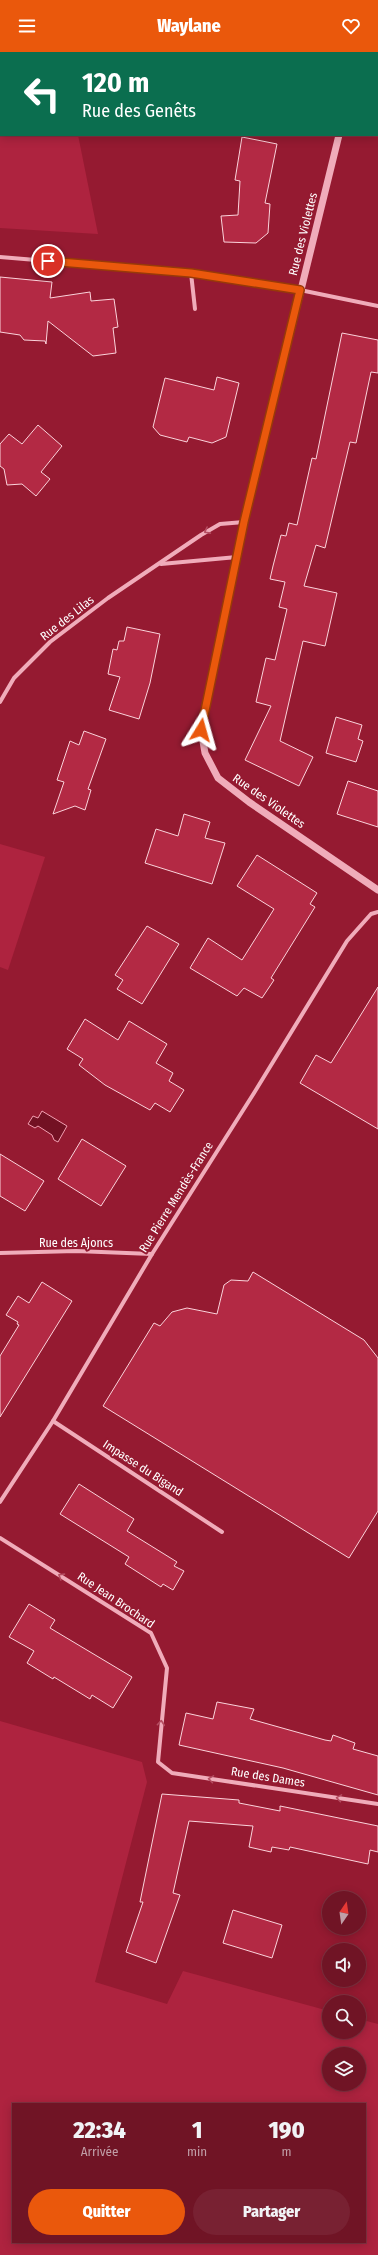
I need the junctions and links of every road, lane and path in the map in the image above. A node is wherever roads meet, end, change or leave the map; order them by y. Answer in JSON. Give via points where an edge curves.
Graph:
{"nodes":[{"id":1,"x":339,"y":136,"type":"edge"},
{"id":2,"x":0,"y":257,"type":"edge"},
{"id":3,"x":191,"y":273,"type":"junction"},
{"id":4,"x":300,"y":290,"type":"junction"},
{"id":5,"x":378,"y":306,"type":"edge"},
{"id":6,"x":195,"y":309,"type":"dead end"},
{"id":7,"x":244,"y":522,"type":"junction"},
{"id":8,"x":237,"y":557,"type":"junction"},
{"id":9,"x":160,"y":564,"type":"junction"},
{"id":10,"x":0,"y":702,"type":"edge"},
{"id":11,"x":378,"y":890,"type":"edge"},
{"id":12,"x":378,"y":912,"type":"edge"},
{"id":13,"x":0,"y":1253,"type":"edge"},
{"id":14,"x":152,"y":1254,"type":"junction"},
{"id":15,"x":53,"y":1421,"type":"junction"},
{"id":16,"x":0,"y":1502,"type":"edge"},
{"id":17,"x":222,"y":1532,"type":"dead end"},
{"id":18,"x":0,"y":1538,"type":"edge"},
{"id":19,"x":158,"y":1762,"type":"joint"},
{"id":20,"x":378,"y":1804,"type":"edge"}],
"edges":[{"from":1,"to":4,"type":"street","name":"Rue des Violettes"},
{"from":2,"to":3,"type":"street"},
{"from":3,"to":4,"type":"street"},
{"from":3,"to":6,"type":"street"},
{"from":4,"to":5,"type":"street"},
{"from":4,"to":7,"type":"street","name":"Rue des Violettes"},
{"from":7,"to":8,"type":"street","name":"Rue des Violettes"},
{"from":7,"to":9,"type":"street","name":"Rue des Lilas","one_way":true,"via":[[220,524]]},
{"from":8,"to":9,"type":"street","name":"Rue des Lilas"},
{"from":8,"to":11,"type":"street","name":"Rue des Violettes","via":[[205,705],[201,730],[205,754],[218,778]]},
{"from":9,"to":10,"type":"street","name":"Rue des Lilas","via":[[108,598],[50,642],[14,678]]},
{"from":12,"to":14,"type":"street","name":"Rue Pierre Mendès-France","via":[[371,914],[347,941]]},
{"from":13,"to":14,"type":"street","name":"Rue des Ajoncs","via":[[76,1251]]},
{"from":14,"to":15,"type":"street","name":"Rue Pierre Mendès-France"},
{"from":15,"to":16,"type":"street","name":"Rue Pierre Mendès-France"},
{"from":15,"to":17,"type":"street","name":"Impasse du Bigand"},
{"from":19,"to":18,"type":"street","name":"Rue Jean Brochard","one_way":true,"via":[[166,1668],[151,1633]]},
{"from":20,"to":19,"type":"street","name":"Rue des Dames","one_way":true,"via":[[172,1773]]}]}
